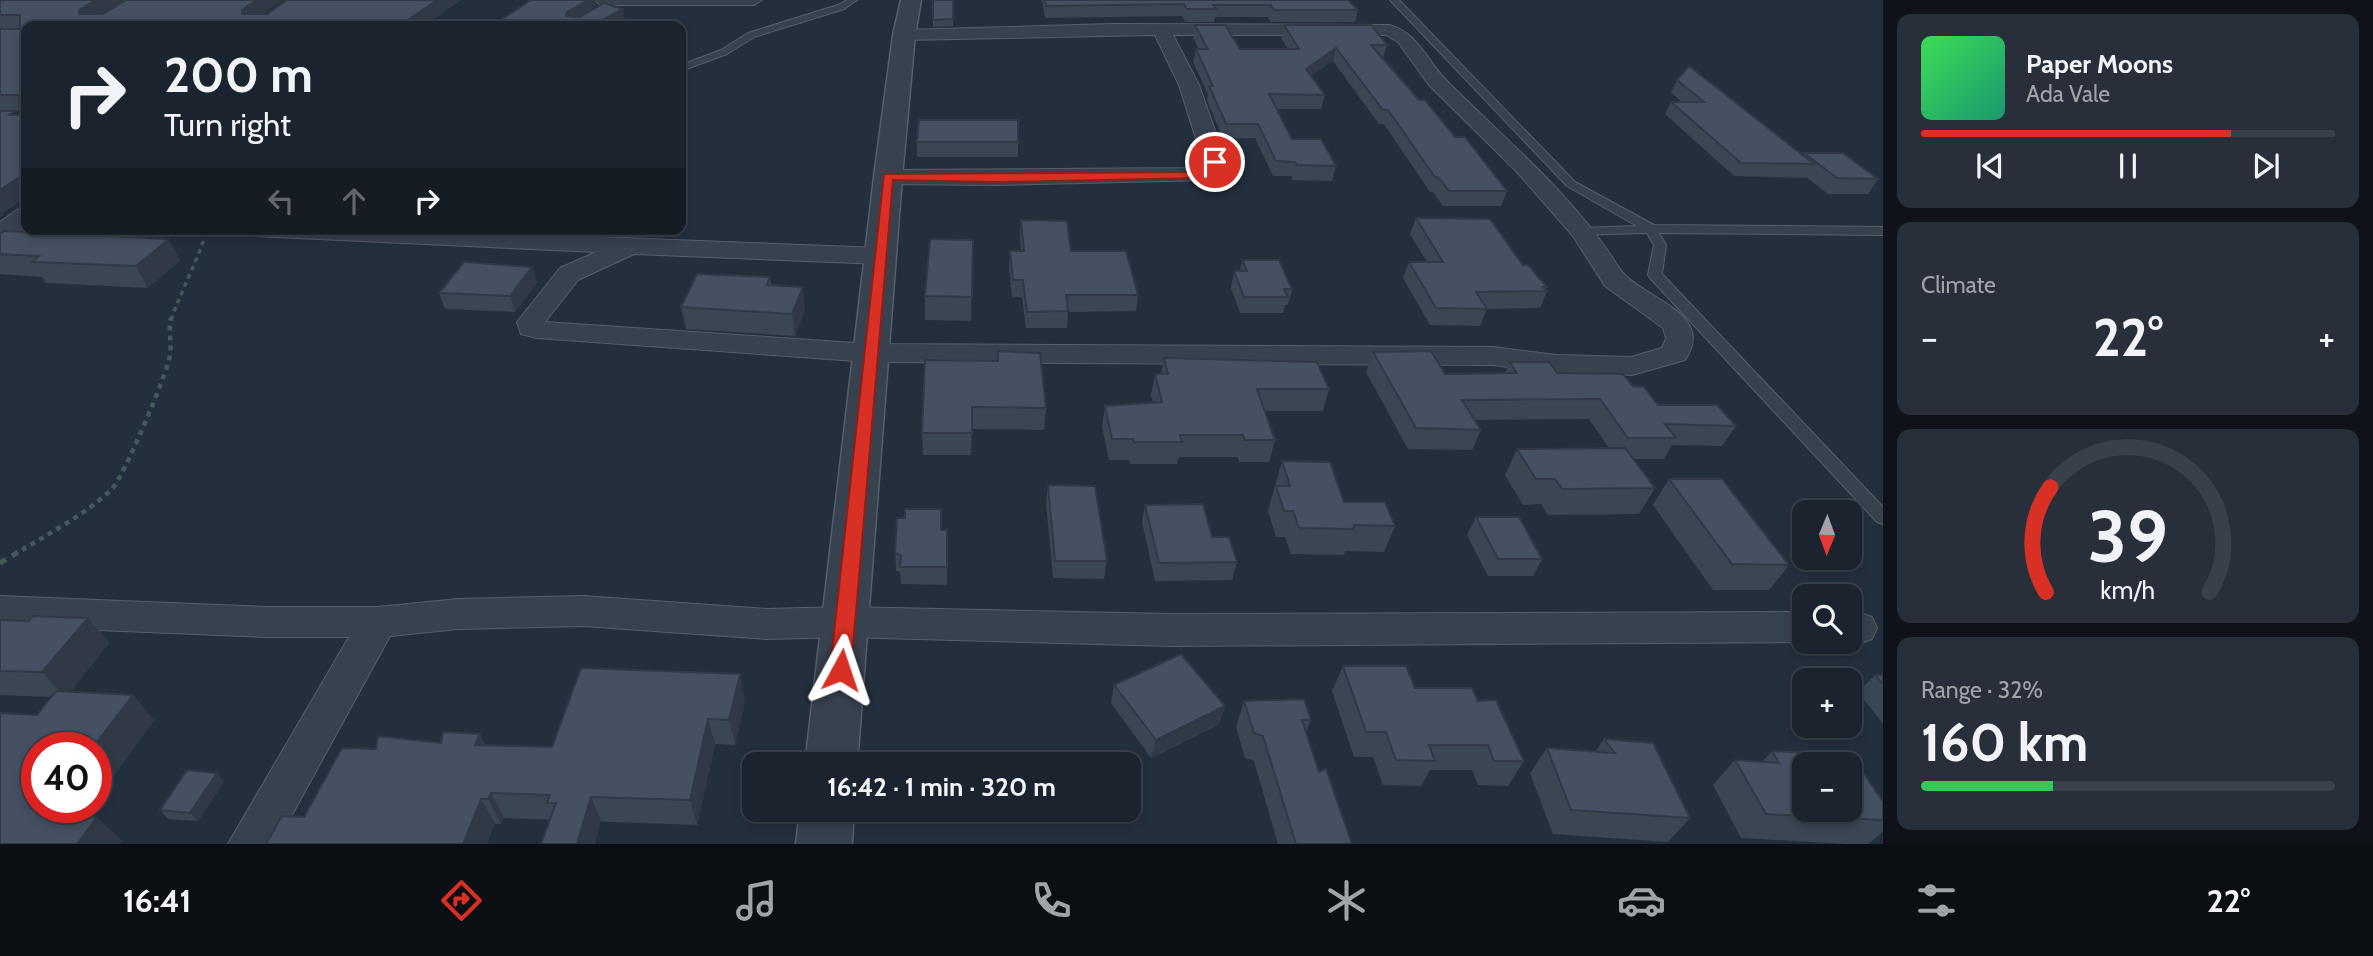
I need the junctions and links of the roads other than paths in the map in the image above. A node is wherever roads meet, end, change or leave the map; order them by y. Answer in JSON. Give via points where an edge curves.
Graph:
{"nodes":[{"id":1,"x":754,"y":0,"type":"edge"},
{"id":2,"x":853,"y":0,"type":"edge"},
{"id":3,"x":911,"y":0,"type":"edge"},
{"id":4,"x":1394,"y":0,"type":"edge"},
{"id":5,"x":609,"y":3,"type":"edge"},
{"id":6,"x":1162,"y":31,"type":"junction"},
{"id":7,"x":904,"y":35,"type":"junction"},
{"id":8,"x":686,"y":66,"type":"edge"},
{"id":9,"x":888,"y":177,"type":"junction"},
{"id":10,"x":21,"y":218,"type":"edge"},
{"id":11,"x":1651,"y":229,"type":"junction"},
{"id":12,"x":1883,"y":231,"type":"edge"},
{"id":13,"x":1583,"y":232,"type":"junction"},
{"id":14,"x":0,"y":233,"type":"edge"},
{"id":15,"x":379,"y":235,"type":"edge"},
{"id":16,"x":629,"y":247,"type":"junction"},
{"id":17,"x":881,"y":256,"type":"junction"},
{"id":18,"x":870,"y":353,"type":"junction"},
{"id":19,"x":1883,"y":518,"type":"edge"},
{"id":20,"x":0,"y":611,"type":"edge"},
{"id":21,"x":377,"y":622,"type":"junction"},
{"id":22,"x":845,"y":622,"type":"junction"},
{"id":23,"x":1792,"y":628,"type":"edge"},
{"id":24,"x":832,"y":752,"type":"edge"},
{"id":25,"x":826,"y":822,"type":"edge"},
{"id":26,"x":251,"y":844,"type":"edge"},
{"id":27,"x":824,"y":844,"type":"edge"}],
"edges":[{"from":1,"to":5,"type":"street"},
{"from":2,"to":8,"type":"lane","via":[[751,35],[724,52]]},
{"from":3,"to":7,"type":"street"},
{"from":4,"to":11,"type":"lane","via":[[1571,184]]},
{"from":6,"to":7,"type":"street"},
{"from":6,"to":9,"type":"street","via":[[1189,85],[1215,162],[1201,175]]},
{"from":6,"to":13,"type":"street","via":[[1377,30],[1398,34],[1436,81],[1500,141]]},
{"from":7,"to":9,"type":"street"},
{"from":9,"to":17,"type":"street"},
{"from":10,"to":14,"type":"street"},
{"from":11,"to":12,"type":"lane"},
{"from":11,"to":13,"type":"lane"},
{"from":11,"to":19,"type":"lane","via":[[1660,246],[1656,275]]},
{"from":13,"to":18,"type":"street","via":[[1614,279],[1676,324],[1680,338],[1675,354],[1632,366],[1493,356]]},
{"from":15,"to":16,"type":"street"},
{"from":16,"to":17,"type":"street"},
{"from":16,"to":18,"type":"street","via":[[569,274],[531,328]]},
{"from":17,"to":18,"type":"street"},
{"from":18,"to":22,"type":"street"},
{"from":20,"to":21,"type":"street"},
{"from":21,"to":22,"type":"street","via":[[583,611],[766,624]]},
{"from":21,"to":26,"type":"street"},
{"from":22,"to":23,"type":"street","via":[[1171,630]]},
{"from":22,"to":24,"type":"street"},
{"from":25,"to":27,"type":"street"}]}
